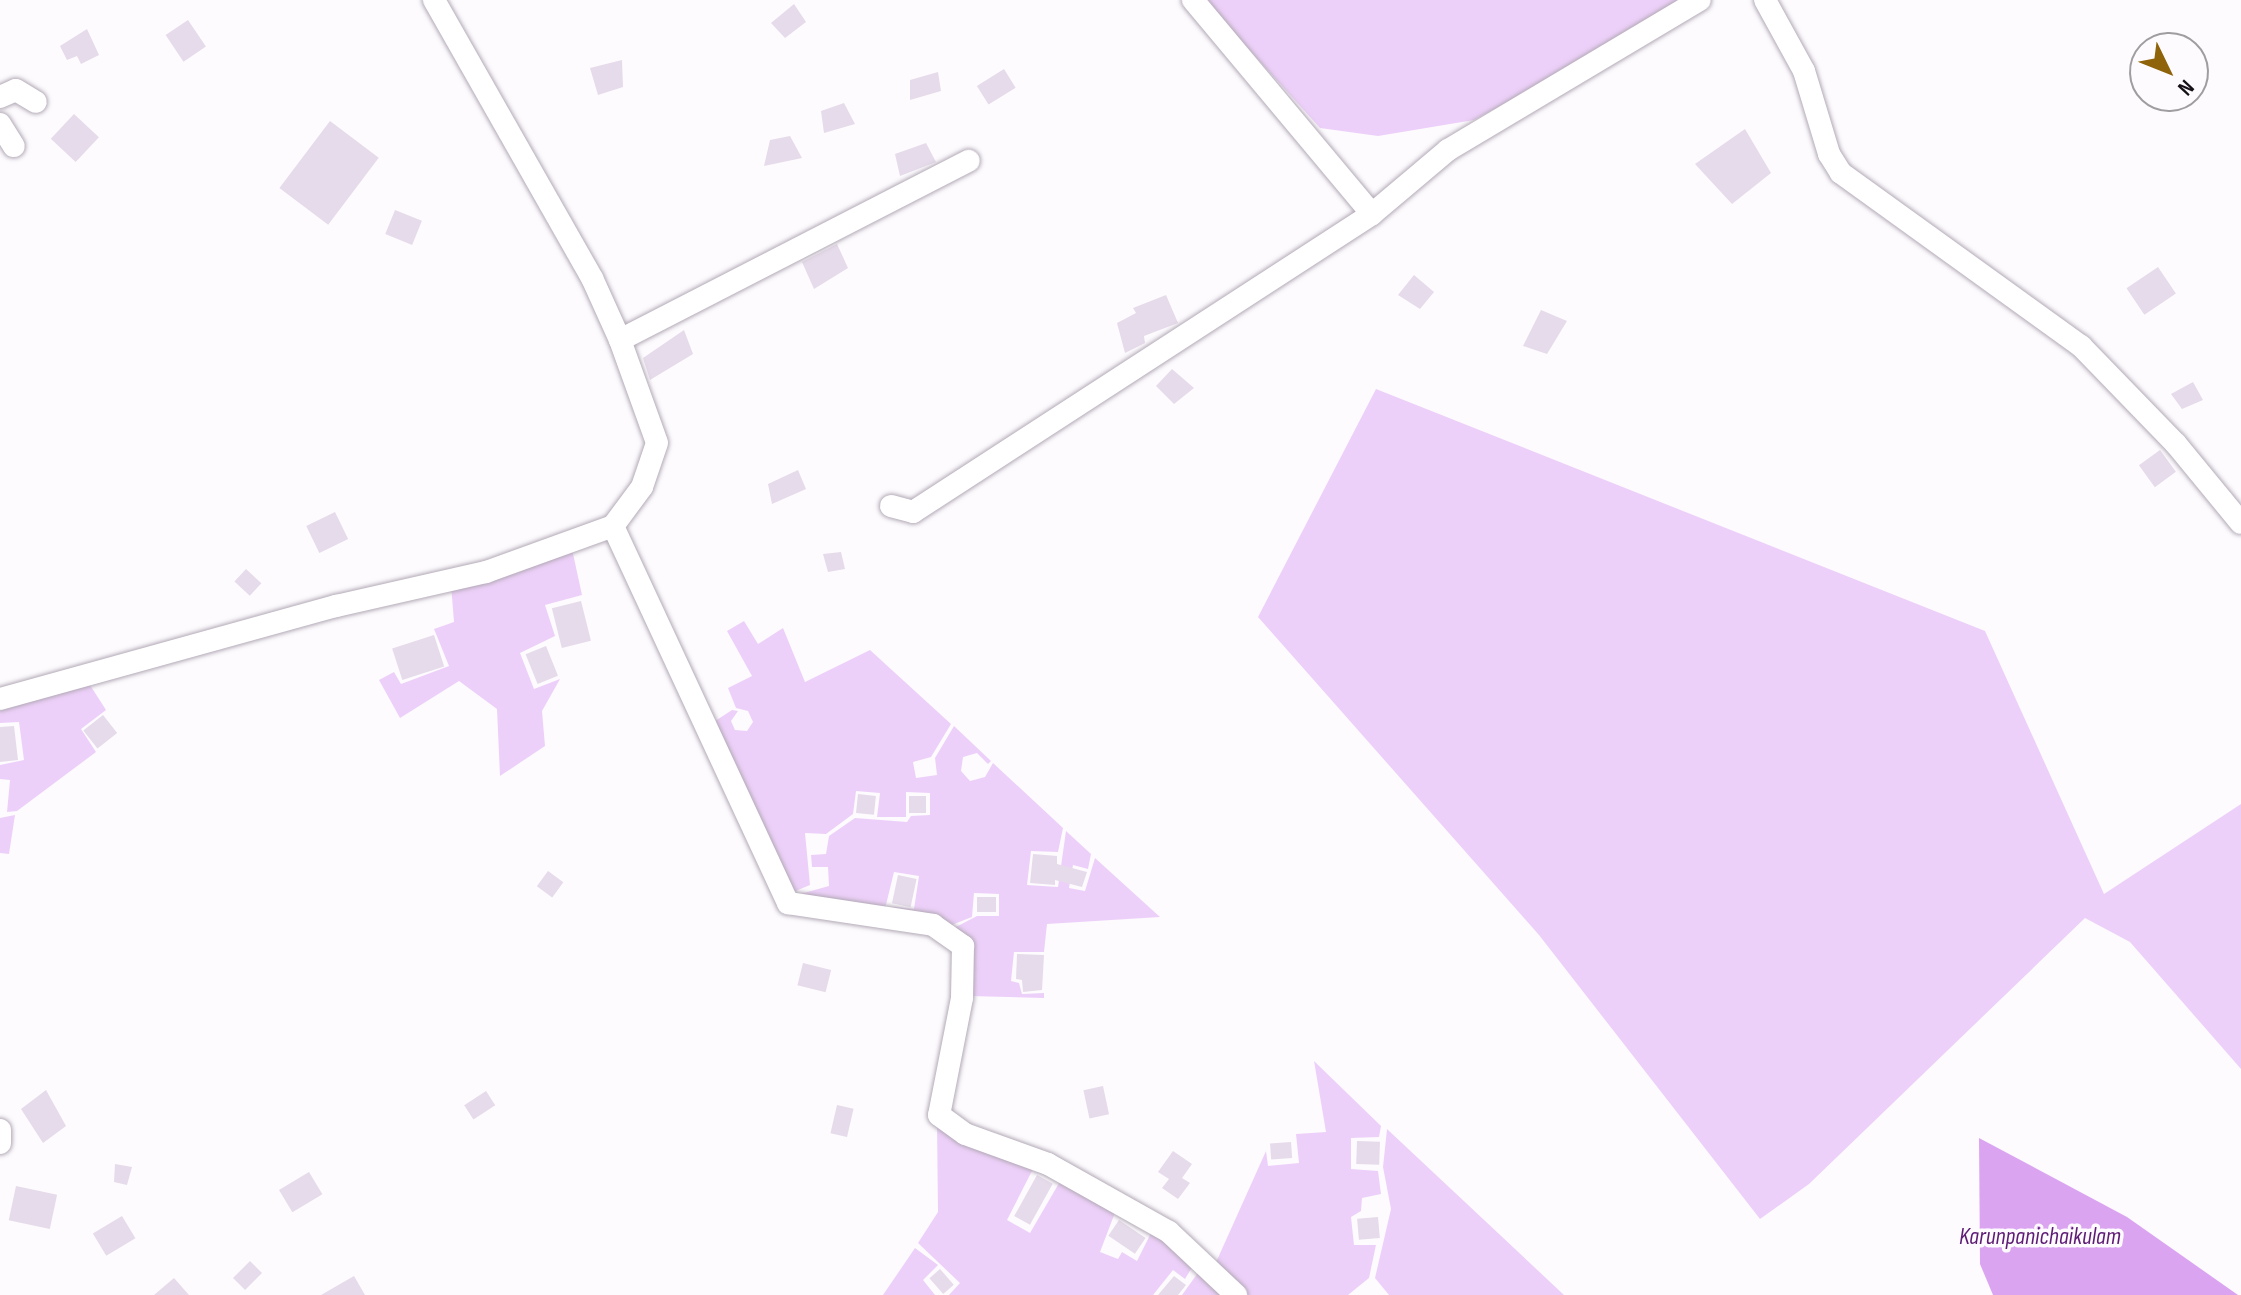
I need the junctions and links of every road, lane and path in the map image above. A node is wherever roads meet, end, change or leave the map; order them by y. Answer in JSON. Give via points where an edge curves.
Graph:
{"nodes":[{"id":1,"x":434,"y":0,"type":"edge"},
{"id":2,"x":1193,"y":0,"type":"edge"},
{"id":3,"x":1700,"y":0,"type":"edge"},
{"id":4,"x":1765,"y":0,"type":"edge"},
{"id":5,"x":0,"y":97,"type":"edge"},
{"id":6,"x":36,"y":102,"type":"dead end"},
{"id":7,"x":0,"y":124,"type":"edge"},
{"id":8,"x":14,"y":146,"type":"dead end"},
{"id":9,"x":969,"y":161,"type":"dead end"},
{"id":10,"x":1372,"y":214,"type":"junction"},
{"id":11,"x":620,"y":340,"type":"junction"},
{"id":12,"x":891,"y":506,"type":"dead end"},
{"id":13,"x":2241,"y":523,"type":"edge"},
{"id":14,"x":613,"y":526,"type":"junction"},
{"id":15,"x":0,"y":699,"type":"edge"},
{"id":16,"x":0,"y":1130,"type":"edge"},
{"id":17,"x":0,"y":1143,"type":"edge"},
{"id":18,"x":1236,"y":1295,"type":"edge"}],
"edges":[{"from":1,"to":11,"type":"street","via":[[592,278]]},
{"from":2,"to":10,"type":"street"},
{"from":3,"to":10,"type":"street","via":[[1448,150]]},
{"from":4,"to":13,"type":"street","via":[[1804,71],[1829,154],[1841,173],[2081,346],[2176,444]]},
{"from":5,"to":6,"type":"street","via":[[16,90]]},
{"from":7,"to":8,"type":"street"},
{"from":9,"to":11,"type":"street"},
{"from":10,"to":12,"type":"street","via":[[913,512]]},
{"from":11,"to":14,"type":"street","via":[[657,443],[642,487]]},
{"from":14,"to":15,"type":"street","via":[[486,572],[336,606]]},
{"from":14,"to":18,"type":"street","via":[[788,903],[933,925],[963,946],[962,998],[939,1115],[965,1134],[1048,1164],[1169,1232]]},
{"from":16,"to":17,"type":"street"}]}
